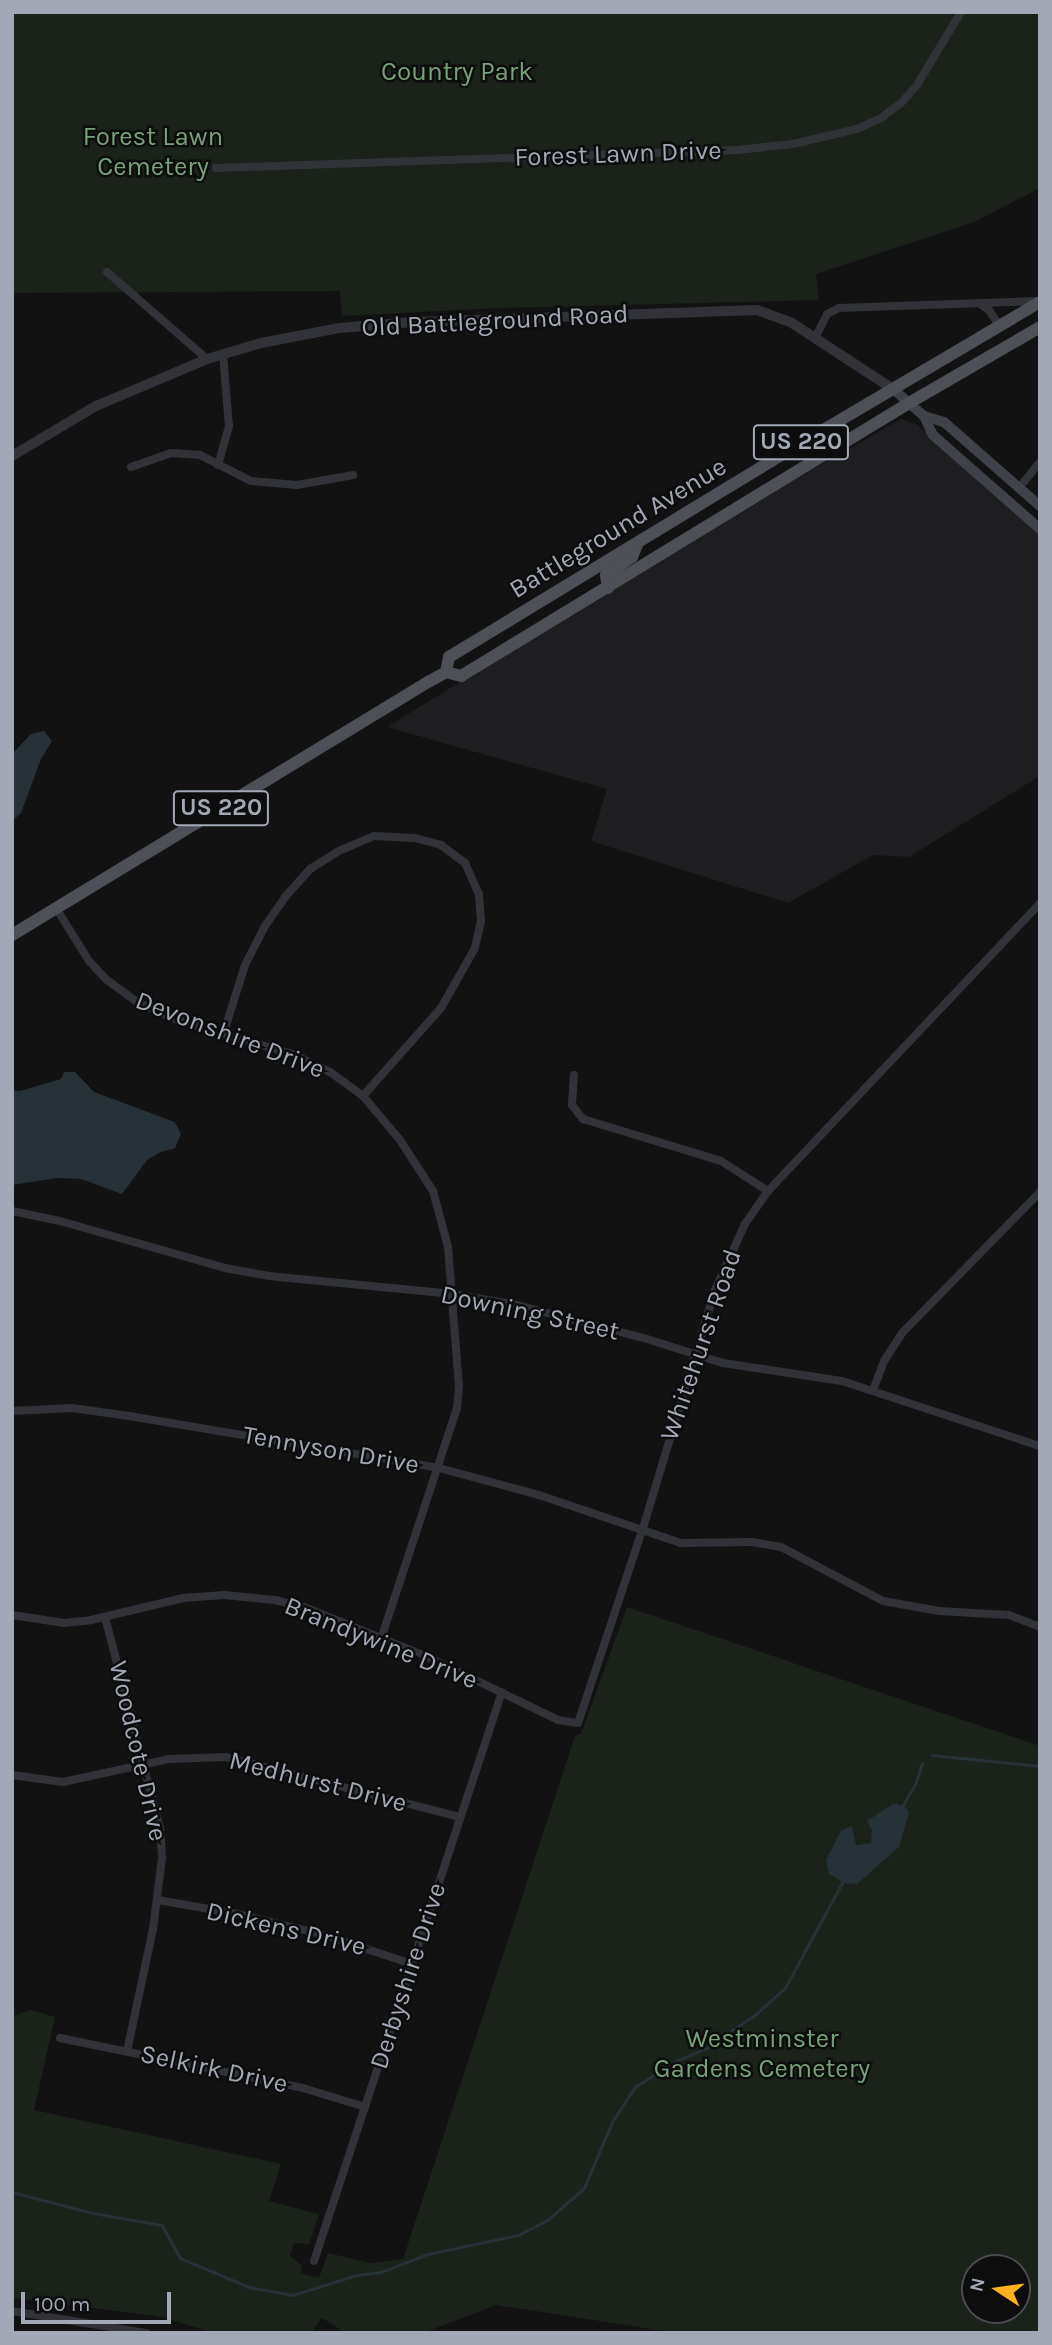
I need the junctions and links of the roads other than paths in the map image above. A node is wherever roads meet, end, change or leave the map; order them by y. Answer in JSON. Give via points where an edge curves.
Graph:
{"nodes":[{"id":1,"x":961,"y":12,"type":"edge"},
{"id":2,"x":216,"y":168,"type":"dead end"},
{"id":3,"x":107,"y":272,"type":"dead end"},
{"id":4,"x":1040,"y":301,"type":"edge"},
{"id":5,"x":980,"y":304,"type":"junction"},
{"id":6,"x":1000,"y":327,"type":"junction"},
{"id":7,"x":1040,"y":327,"type":"edge"},
{"id":8,"x":815,"y":338,"type":"junction"},
{"id":9,"x":223,"y":355,"type":"junction"},
{"id":10,"x":207,"y":359,"type":"junction"},
{"id":11,"x":893,"y":389,"type":"junction"},
{"id":12,"x":909,"y":403,"type":"junction"},
{"id":13,"x":925,"y":416,"type":"junction"},
{"id":14,"x":12,"y":456,"type":"edge"},
{"id":15,"x":1040,"y":462,"type":"edge"},
{"id":16,"x":218,"y":465,"type":"junction"},
{"id":17,"x":131,"y":467,"type":"dead end"},
{"id":18,"x":353,"y":475,"type":"dead end"},
{"id":19,"x":1019,"y":488,"type":"junction"},
{"id":20,"x":1040,"y":506,"type":"edge"},
{"id":21,"x":1040,"y":529,"type":"edge"},
{"id":22,"x":638,"y":542,"type":"junction"},
{"id":23,"x":608,"y":588,"type":"junction"},
{"id":24,"x":446,"y":672,"type":"junction"},
{"id":25,"x":1040,"y":903,"type":"edge"},
{"id":26,"x":56,"y":908,"type":"junction"},
{"id":27,"x":12,"y":935,"type":"edge"},
{"id":28,"x":224,"y":1032,"type":"junction"},
{"id":29,"x":574,"y":1075,"type":"dead end"},
{"id":30,"x":363,"y":1096,"type":"junction"},
{"id":31,"x":768,"y":1191,"type":"junction"},
{"id":32,"x":1040,"y":1192,"type":"edge"},
{"id":33,"x":12,"y":1211,"type":"edge"},
{"id":34,"x":453,"y":1294,"type":"junction"},
{"id":35,"x":695,"y":1354,"type":"junction"},
{"id":36,"x":873,"y":1390,"type":"junction"},
{"id":37,"x":12,"y":1410,"type":"edge"},
{"id":38,"x":1040,"y":1446,"type":"edge"},
{"id":39,"x":439,"y":1468,"type":"junction"},
{"id":40,"x":643,"y":1528,"type":"junction"},
{"id":41,"x":12,"y":1615,"type":"edge"},
{"id":42,"x":105,"y":1617,"type":"junction"},
{"id":43,"x":1040,"y":1628,"type":"edge"},
{"id":44,"x":381,"y":1639,"type":"junction"},
{"id":45,"x":502,"y":1692,"type":"junction"},
{"id":46,"x":578,"y":1723,"type":"joint"},
{"id":47,"x":144,"y":1765,"type":"junction"},
{"id":48,"x":12,"y":1775,"type":"edge"},
{"id":49,"x":459,"y":1817,"type":"junction"},
{"id":50,"x":158,"y":1900,"type":"junction"},
{"id":51,"x":412,"y":1964,"type":"junction"},
{"id":52,"x":60,"y":2038,"type":"dead end"},
{"id":53,"x":127,"y":2051,"type":"junction"},
{"id":54,"x":365,"y":2107,"type":"junction"},
{"id":55,"x":314,"y":2261,"type":"dead end"},
{"id":56,"x":12,"y":2311,"type":"edge"},
{"id":57,"x":147,"y":2333,"type":"edge"}],
"edges":[{"from":1,"to":2,"type":"street","name":"Forest Lawn Drive","via":[[901,103],[857,130],[793,144],[737,150]]},
{"from":3,"to":10,"type":"street"},
{"from":4,"to":5,"type":"street"},
{"from":4,"to":6,"type":"main road","name":"Battleground Avenue","number":"US 220"},
{"from":5,"to":6,"type":"street"},
{"from":5,"to":8,"type":"street","via":[[834,309]]},
{"from":6,"to":11,"type":"main road","name":"Battleground Avenue","number":"US 220"},
{"from":7,"to":12,"type":"main road","name":"Battleground Avenue","number":"US 220"},
{"from":8,"to":9,"type":"street","name":"Old Battleground Road","via":[[767,312],[681,312],[353,327]]},
{"from":8,"to":11,"type":"street","name":"Old Battleground Road"},
{"from":9,"to":10,"type":"street","name":"Old Battleground Road"},
{"from":9,"to":16,"type":"street","via":[[229,426]]},
{"from":10,"to":14,"type":"street","name":"Old Battleground Road","via":[[96,406]]},
{"from":11,"to":12,"type":"main road"},
{"from":11,"to":22,"type":"main road","name":"Battleground Avenue","number":"US 220"},
{"from":12,"to":13,"type":"main road"},
{"from":12,"to":23,"type":"main road","name":"Battleground Avenue","number":"US 220"},
{"from":13,"to":19,"type":"main road","via":[[944,422]]},
{"from":13,"to":21,"type":"main road","via":[[933,435]]},
{"from":15,"to":19,"type":"street"},
{"from":16,"to":17,"type":"street","via":[[200,455],[171,453]]},
{"from":16,"to":18,"type":"street","via":[[251,481],[297,485]]},
{"from":19,"to":20,"type":"main road"},
{"from":22,"to":23,"type":"main road","via":[[632,556],[606,575]]},
{"from":22,"to":24,"type":"main road","name":"Battleground Avenue","number":"US 220","via":[[449,657]]},
{"from":23,"to":24,"type":"main road","name":"Battleground Avenue","number":"US 220","via":[[461,676]]},
{"from":24,"to":26,"type":"main road","name":"Battleground Avenue","number":"US 220"},
{"from":25,"to":31,"type":"street","name":"Whitehurst Road"},
{"from":26,"to":27,"type":"main road","name":"Battleground Avenue","number":"US 220"},
{"from":26,"to":28,"type":"street","name":"Devonshire Drive","via":[[89,961],[123,993],[166,1016]]},
{"from":28,"to":30,"type":"street","name":"Devonshire Drive","via":[[295,1055],[330,1072]]},
{"from":28,"to":30,"type":"street","via":[[245,965],[265,926],[310,869],[374,836],[441,845],[466,863],[479,894],[481,921],[475,948],[441,1008]]},
{"from":29,"to":31,"type":"street","via":[[572,1105],[583,1119],[721,1161]]},
{"from":30,"to":34,"type":"street","name":"Devonshire Drive","via":[[400,1140],[433,1191],[443,1219]]},
{"from":31,"to":35,"type":"street","name":"Whitehurst Road","via":[[730,1251]]},
{"from":32,"to":36,"type":"street","via":[[902,1333]]},
{"from":33,"to":34,"type":"street","name":"Downing Street","via":[[225,1268]]},
{"from":34,"to":35,"type":"street","name":"Downing Street","via":[[517,1305]]},
{"from":34,"to":39,"type":"street","name":"Devonshire Drive","via":[[459,1386]]},
{"from":35,"to":36,"type":"street","name":"Downing Street","via":[[745,1368],[820,1376]]},
{"from":35,"to":40,"type":"street","name":"Whitehurst Road"},
{"from":36,"to":38,"type":"street","name":"Downing Street"},
{"from":37,"to":39,"type":"street","name":"Tennyson Drive","via":[[72,1408]]},
{"from":39,"to":40,"type":"street","name":"Tennyson Drive"},
{"from":39,"to":44,"type":"street","name":"Devonshire Drive"},
{"from":40,"to":43,"type":"street","name":"Tennyson Drive","via":[[681,1543],[752,1542],[780,1547],[883,1601],[939,1611],[1009,1615]]},
{"from":40,"to":46,"type":"street","name":"Whitehurst Road"},
{"from":41,"to":42,"type":"street","name":"Brandywine Drive","via":[[64,1623]]},
{"from":42,"to":44,"type":"street","name":"Brandywine Drive","via":[[183,1598],[243,1596],[292,1603]]},
{"from":42,"to":47,"type":"street","name":"Woodcote Drive"},
{"from":44,"to":45,"type":"street","name":"Brandywine Drive"},
{"from":45,"to":46,"type":"street","name":"Brandywine Drive","via":[[558,1720]]},
{"from":45,"to":49,"type":"street","name":"Derbyshire Drive"},
{"from":47,"to":48,"type":"street","name":"Medhurst Drive","via":[[63,1782]]},
{"from":47,"to":49,"type":"street","name":"Medhurst Drive","via":[[187,1757],[226,1757]]},
{"from":47,"to":50,"type":"street","name":"Woodcote Drive","via":[[160,1828]]},
{"from":49,"to":51,"type":"street","name":"Derbyshire Drive"},
{"from":50,"to":51,"type":"street","name":"Dickens Drive","via":[[310,1931]]},
{"from":50,"to":53,"type":"street","name":"Woodcote Drive"},
{"from":51,"to":54,"type":"street","name":"Derbyshire Drive"},
{"from":52,"to":53,"type":"street","name":"Selkirk Drive"},
{"from":53,"to":54,"type":"street","name":"Selkirk Drive","via":[[303,2088]]},
{"from":54,"to":55,"type":"street","name":"Derbyshire Drive"},
{"from":56,"to":57,"type":"street"}]}
